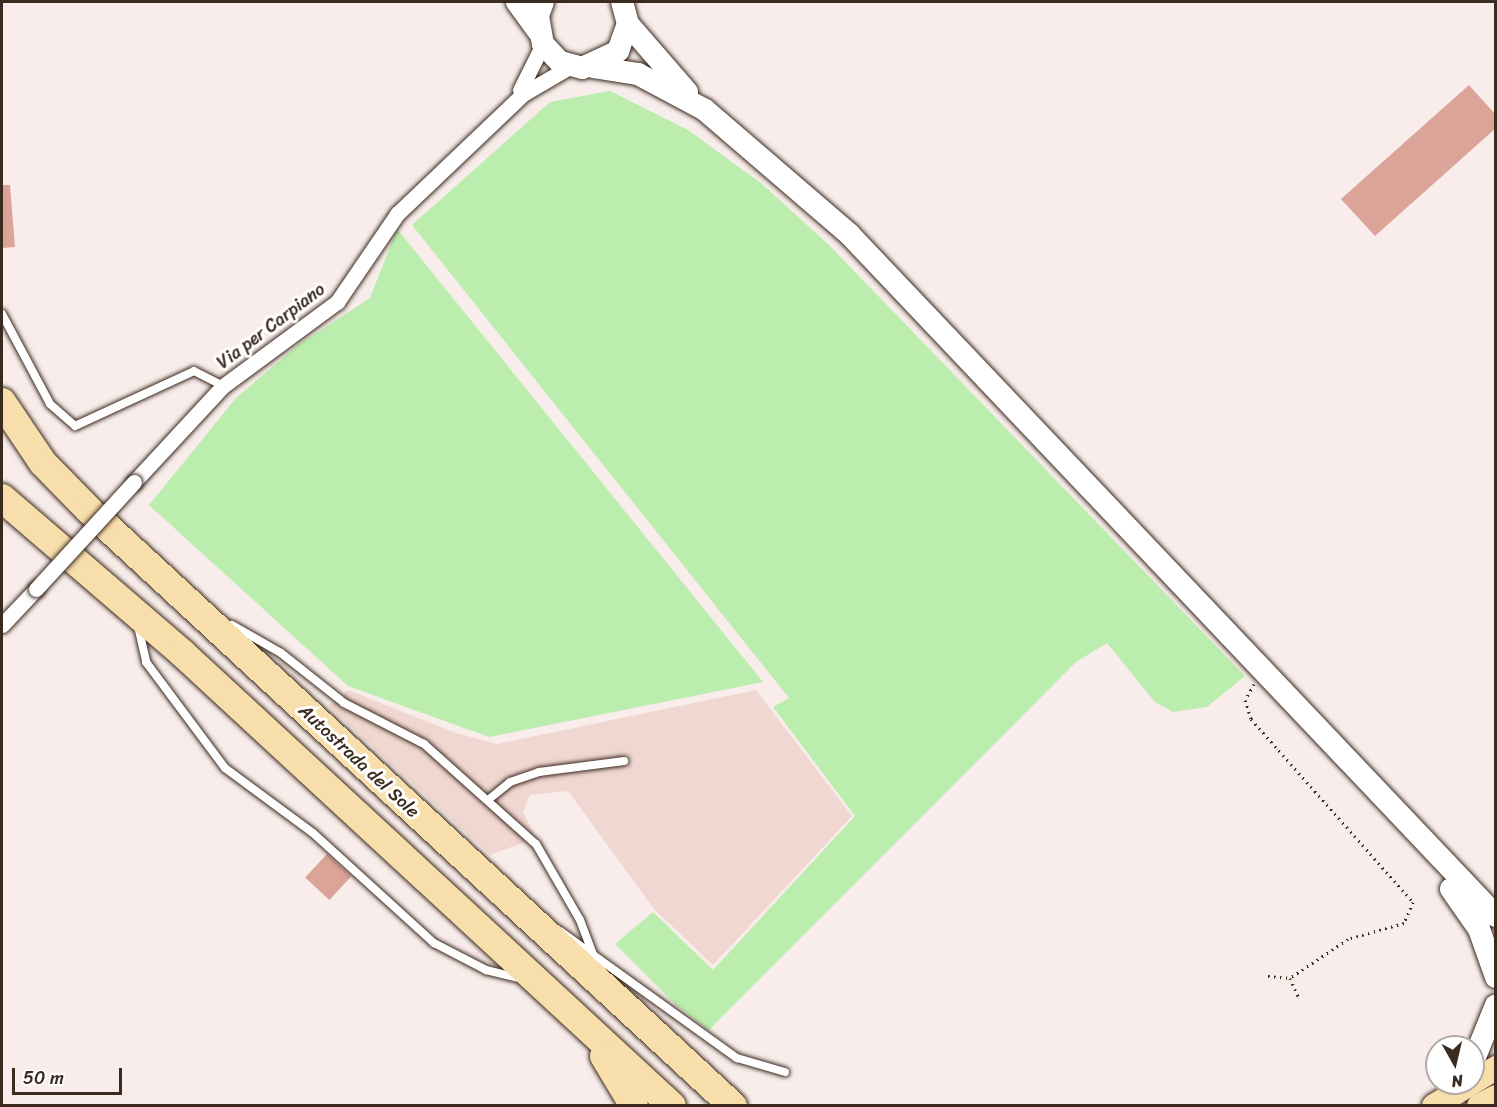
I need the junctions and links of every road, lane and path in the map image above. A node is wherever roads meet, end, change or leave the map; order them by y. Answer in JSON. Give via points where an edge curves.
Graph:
{"nodes":[{"id":1,"x":517,"y":2,"type":"edge"},
{"id":2,"x":543,"y":2,"type":"edge"},
{"id":3,"x":626,"y":9,"type":"edge"},
{"id":4,"x":540,"y":38,"type":"junction"},
{"id":5,"x":582,"y":67,"type":"junction"},
{"id":6,"x":508,"y":108,"type":"junction"},
{"id":7,"x":705,"y":110,"type":"junction"},
{"id":8,"x":2,"y":314,"type":"edge"},
{"id":9,"x":223,"y":386,"type":"junction"},
{"id":10,"x":2,"y":402,"type":"edge"},
{"id":11,"x":2,"y":498,"type":"edge"},
{"id":12,"x":185,"y":599,"type":"junction"},
{"id":13,"x":135,"y":613,"type":"junction"},
{"id":14,"x":2,"y":625,"type":"edge"},
{"id":15,"x":1266,"y":674,"type":"junction"},
{"id":16,"x":1337,"y":749,"type":"junction"},
{"id":17,"x":624,"y":761,"type":"dead end"},
{"id":18,"x":488,"y":800,"type":"junction"},
{"id":19,"x":1492,"y":915,"type":"edge"},
{"id":20,"x":525,"y":916,"type":"junction"},
{"id":21,"x":595,"y":954,"type":"junction"},
{"id":22,"x":1268,"y":976,"type":"dead end"},
{"id":23,"x":1496,"y":977,"type":"edge"},
{"id":24,"x":1290,"y":978,"type":"junction"},
{"id":25,"x":541,"y":984,"type":"junction"},
{"id":26,"x":603,"y":986,"type":"junction"},
{"id":27,"x":1300,"y":1000,"type":"dead end"},
{"id":28,"x":1496,"y":1005,"type":"edge"},
{"id":29,"x":584,"y":1023,"type":"junction"},
{"id":30,"x":1484,"y":1035,"type":"edge"},
{"id":31,"x":1496,"y":1068,"type":"edge"},
{"id":32,"x":785,"y":1072,"type":"dead end"},
{"id":33,"x":1496,"y":1097,"type":"edge"},
{"id":34,"x":1435,"y":1105,"type":"edge"},
{"id":35,"x":634,"y":1106,"type":"edge"},
{"id":36,"x":672,"y":1106,"type":"edge"},
{"id":37,"x":735,"y":1106,"type":"edge"},
{"id":38,"x":1479,"y":1106,"type":"edge"}],
"edges":[{"from":1,"to":4,"type":"main road"},
{"from":2,"to":4,"type":"main road"},
{"from":3,"to":5,"type":"main road","via":[[618,51]]},
{"from":3,"to":7,"type":"main road"},
{"from":4,"to":5,"type":"main road"},
{"from":4,"to":6,"type":"street","name":"Via per Carpiano"},
{"from":5,"to":6,"type":"street","name":"Via per Carpiano","via":[[541,79]]},
{"from":5,"to":7,"type":"main road","via":[[638,74]]},
{"from":6,"to":9,"type":"street","name":"Via per Carpiano","via":[[391,221],[337,302]]},
{"from":7,"to":15,"type":"main road","via":[[888,273]]},
{"from":8,"to":9,"type":"lane","via":[[50,404],[75,426],[194,371]]},
{"from":9,"to":14,"type":"street","name":"Via per Carpiano","bridge":true},
{"from":10,"to":12,"type":"highway","name":"Autostrada del Sole","via":[[43,463]]},
{"from":11,"to":13,"type":"highway"},
{"from":12,"to":18,"type":"lane","via":[[281,652],[344,703],[424,744]]},
{"from":12,"to":20,"type":"highway","name":"Autostrada del Sole"},
{"from":13,"to":25,"type":"highway"},
{"from":13,"to":25,"type":"lane","via":[[146,662],[225,768],[313,832],[434,943],[486,970]]},
{"from":15,"to":16,"type":"main road"},
{"from":15,"to":24,"type":"path","via":[[1247,693],[1251,719],[1413,902],[1404,923],[1348,939]]},
{"from":16,"to":19,"type":"main road"},
{"from":16,"to":23,"type":"main road","via":[[1380,813],[1468,911],[1487,945]]},
{"from":17,"to":18,"type":"lane","via":[[539,772],[510,782]]},
{"from":18,"to":21,"type":"lane","via":[[536,844]]},
{"from":20,"to":21,"type":"lane","via":[[575,938]]},
{"from":20,"to":26,"type":"highway","name":"Autostrada del Sole"},
{"from":21,"to":26,"type":"lane"},
{"from":21,"to":32,"type":"lane","via":[[656,1004],[736,1058]]},
{"from":22,"to":24,"type":"path"},
{"from":24,"to":27,"type":"path"},
{"from":25,"to":29,"type":"highway"},
{"from":26,"to":37,"type":"highway","name":"Autostrada del Sole"},
{"from":28,"to":30,"type":"main road"},
{"from":29,"to":35,"type":"highway"},
{"from":29,"to":36,"type":"highway"},
{"from":31,"to":34,"type":"main road"},
{"from":33,"to":38,"type":"main road"}]}
